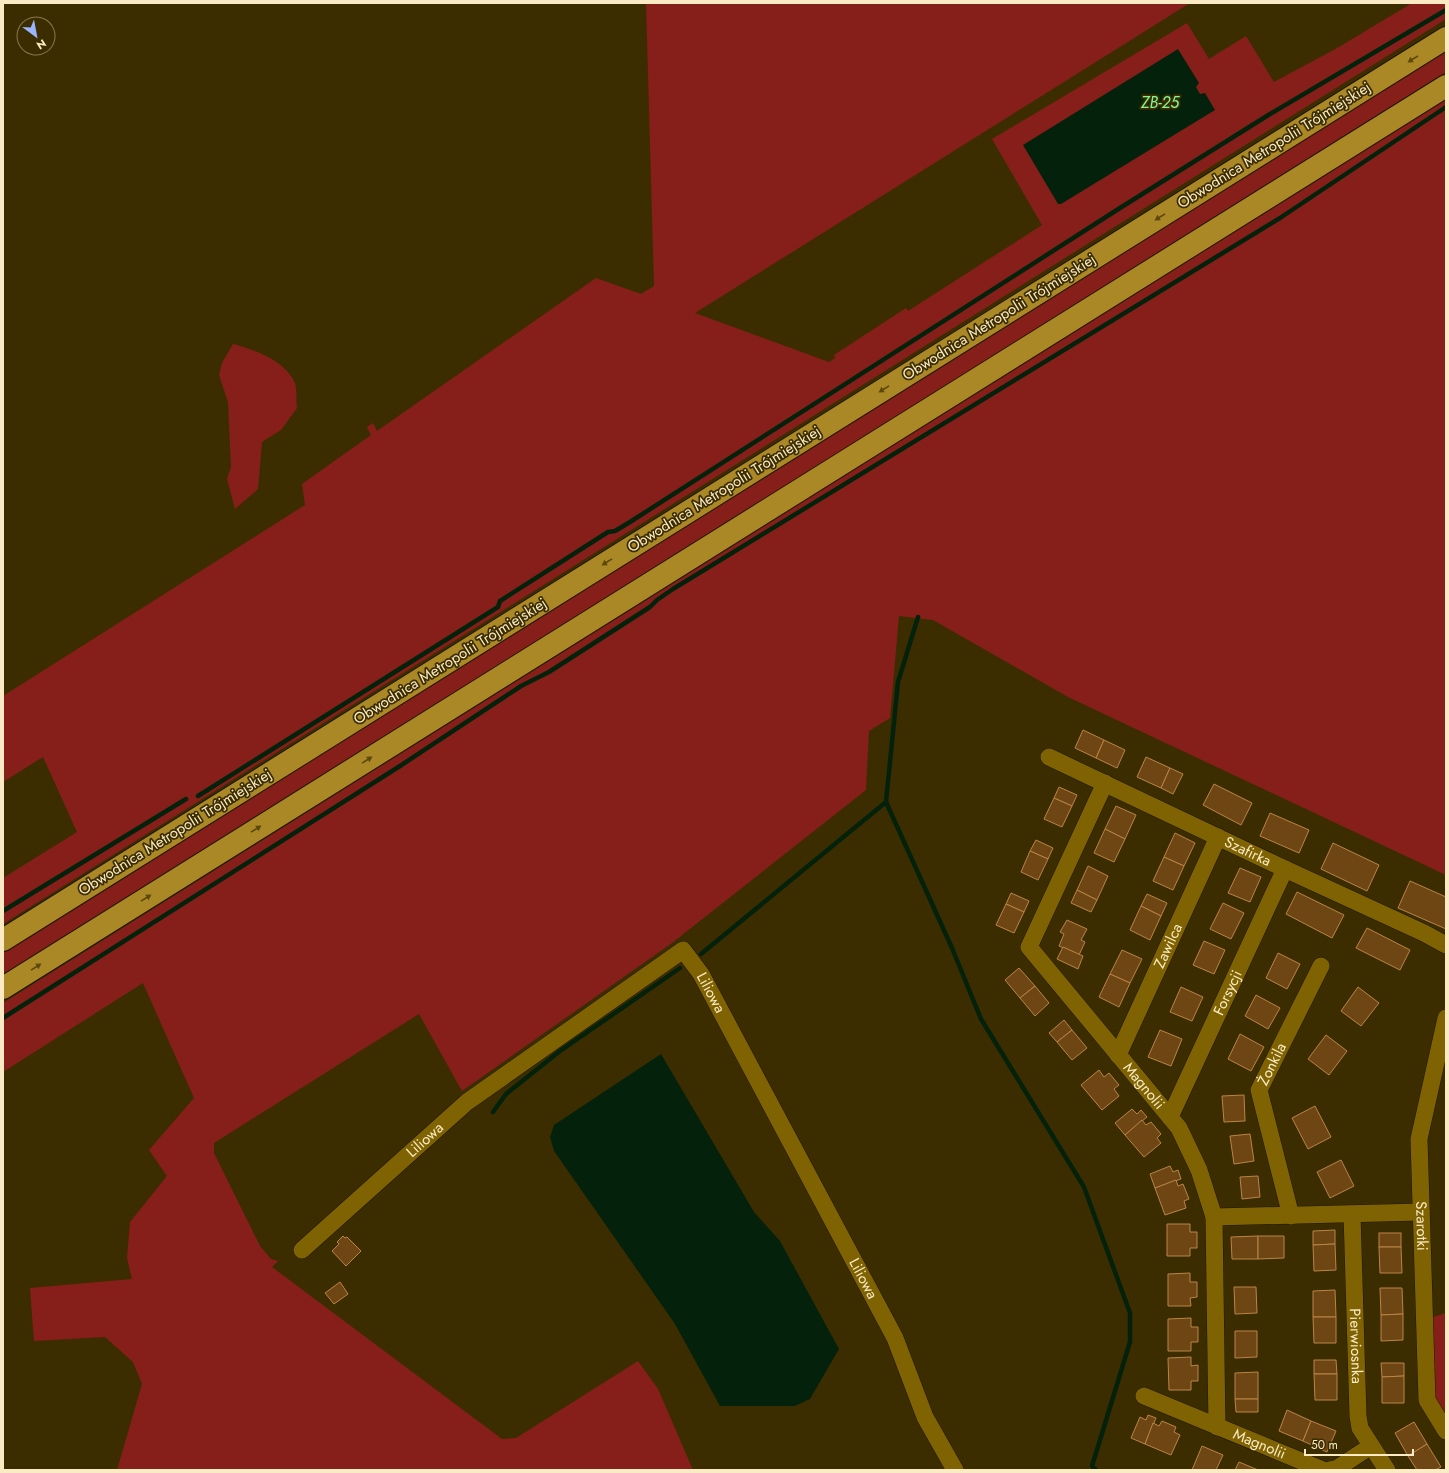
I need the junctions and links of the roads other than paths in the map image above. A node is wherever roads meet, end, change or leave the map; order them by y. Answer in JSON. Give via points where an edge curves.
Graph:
{"nodes":[{"id":1,"x":1446,"y":38,"type":"edge"},
{"id":2,"x":1446,"y":86,"type":"edge"},
{"id":3,"x":1049,"y":757,"type":"dead end"},
{"id":4,"x":1105,"y":783,"type":"junction"},
{"id":5,"x":1218,"y":837,"type":"junction"},
{"id":6,"x":1285,"y":869,"type":"junction"},
{"id":7,"x":3,"y":940,"type":"edge"},
{"id":8,"x":1446,"y":945,"type":"edge"},
{"id":9,"x":1321,"y":966,"type":"dead end"},
{"id":10,"x":3,"y":988,"type":"edge"},
{"id":11,"x":1446,"y":1018,"type":"edge"},
{"id":12,"x":1118,"y":1055,"type":"junction"},
{"id":13,"x":1170,"y":1117,"type":"junction"},
{"id":14,"x":1421,"y":1212,"type":"junction"},
{"id":15,"x":1352,"y":1214,"type":"junction"},
{"id":16,"x":1291,"y":1216,"type":"junction"},
{"id":17,"x":1214,"y":1217,"type":"junction"},
{"id":18,"x":302,"y":1250,"type":"dead end"},
{"id":19,"x":1144,"y":1396,"type":"dead end"},
{"id":20,"x":1217,"y":1427,"type":"junction"},
{"id":21,"x":1446,"y":1431,"type":"edge"},
{"id":22,"x":1372,"y":1446,"type":"junction"},
{"id":23,"x":955,"y":1470,"type":"edge"},
{"id":24,"x":1323,"y":1470,"type":"edge"},
{"id":25,"x":1330,"y":1470,"type":"edge"},
{"id":26,"x":1387,"y":1470,"type":"edge"}],
"edges":[{"from":1,"to":7,"type":"highway","name":"Obwodnica Metropolii Trójmiejskiej","one_way":true},
{"from":10,"to":2,"type":"highway","one_way":true},
{"from":3,"to":4,"type":"street","name":"Szafirka"},
{"from":4,"to":5,"type":"street","name":"Szafirka"},
{"from":4,"to":12,"type":"street","name":"Magnolii","via":[[1029,947]]},
{"from":5,"to":6,"type":"street","name":"Szafirka"},
{"from":5,"to":12,"type":"street","name":"Zawilca"},
{"from":6,"to":8,"type":"street","name":"Szafirka"},
{"from":6,"to":13,"type":"street","name":"Forsycji"},
{"from":9,"to":16,"type":"street","name":"Żonkila","via":[[1260,1090]]},
{"from":11,"to":14,"type":"street","name":"Szarotki","via":[[1419,1138]]},
{"from":12,"to":13,"type":"street","name":"Magnolii"},
{"from":13,"to":17,"type":"street","name":"Magnolii","via":[[1188,1144]]},
{"from":14,"to":15,"type":"street"},
{"from":14,"to":21,"type":"street","name":"Szarotki","via":[[1427,1400]]},
{"from":15,"to":16,"type":"street"},
{"from":15,"to":22,"type":"street","name":"Pierwiosnka","via":[[1358,1416],[1360,1428]]},
{"from":16,"to":17,"type":"street"},
{"from":17,"to":20,"type":"street","name":"Magnolii"},
{"from":18,"to":23,"type":"street","name":"Liliowa","via":[[467,1102],[683,950],[701,974],[895,1338],[926,1417]]},
{"from":19,"to":20,"type":"street","name":"Magnolii"},
{"from":20,"to":24,"type":"street","name":"Magnolii"},
{"from":22,"to":25,"type":"street","via":[[1336,1469]]},
{"from":22,"to":26,"type":"street","name":"Pierwiosnka"}]}
